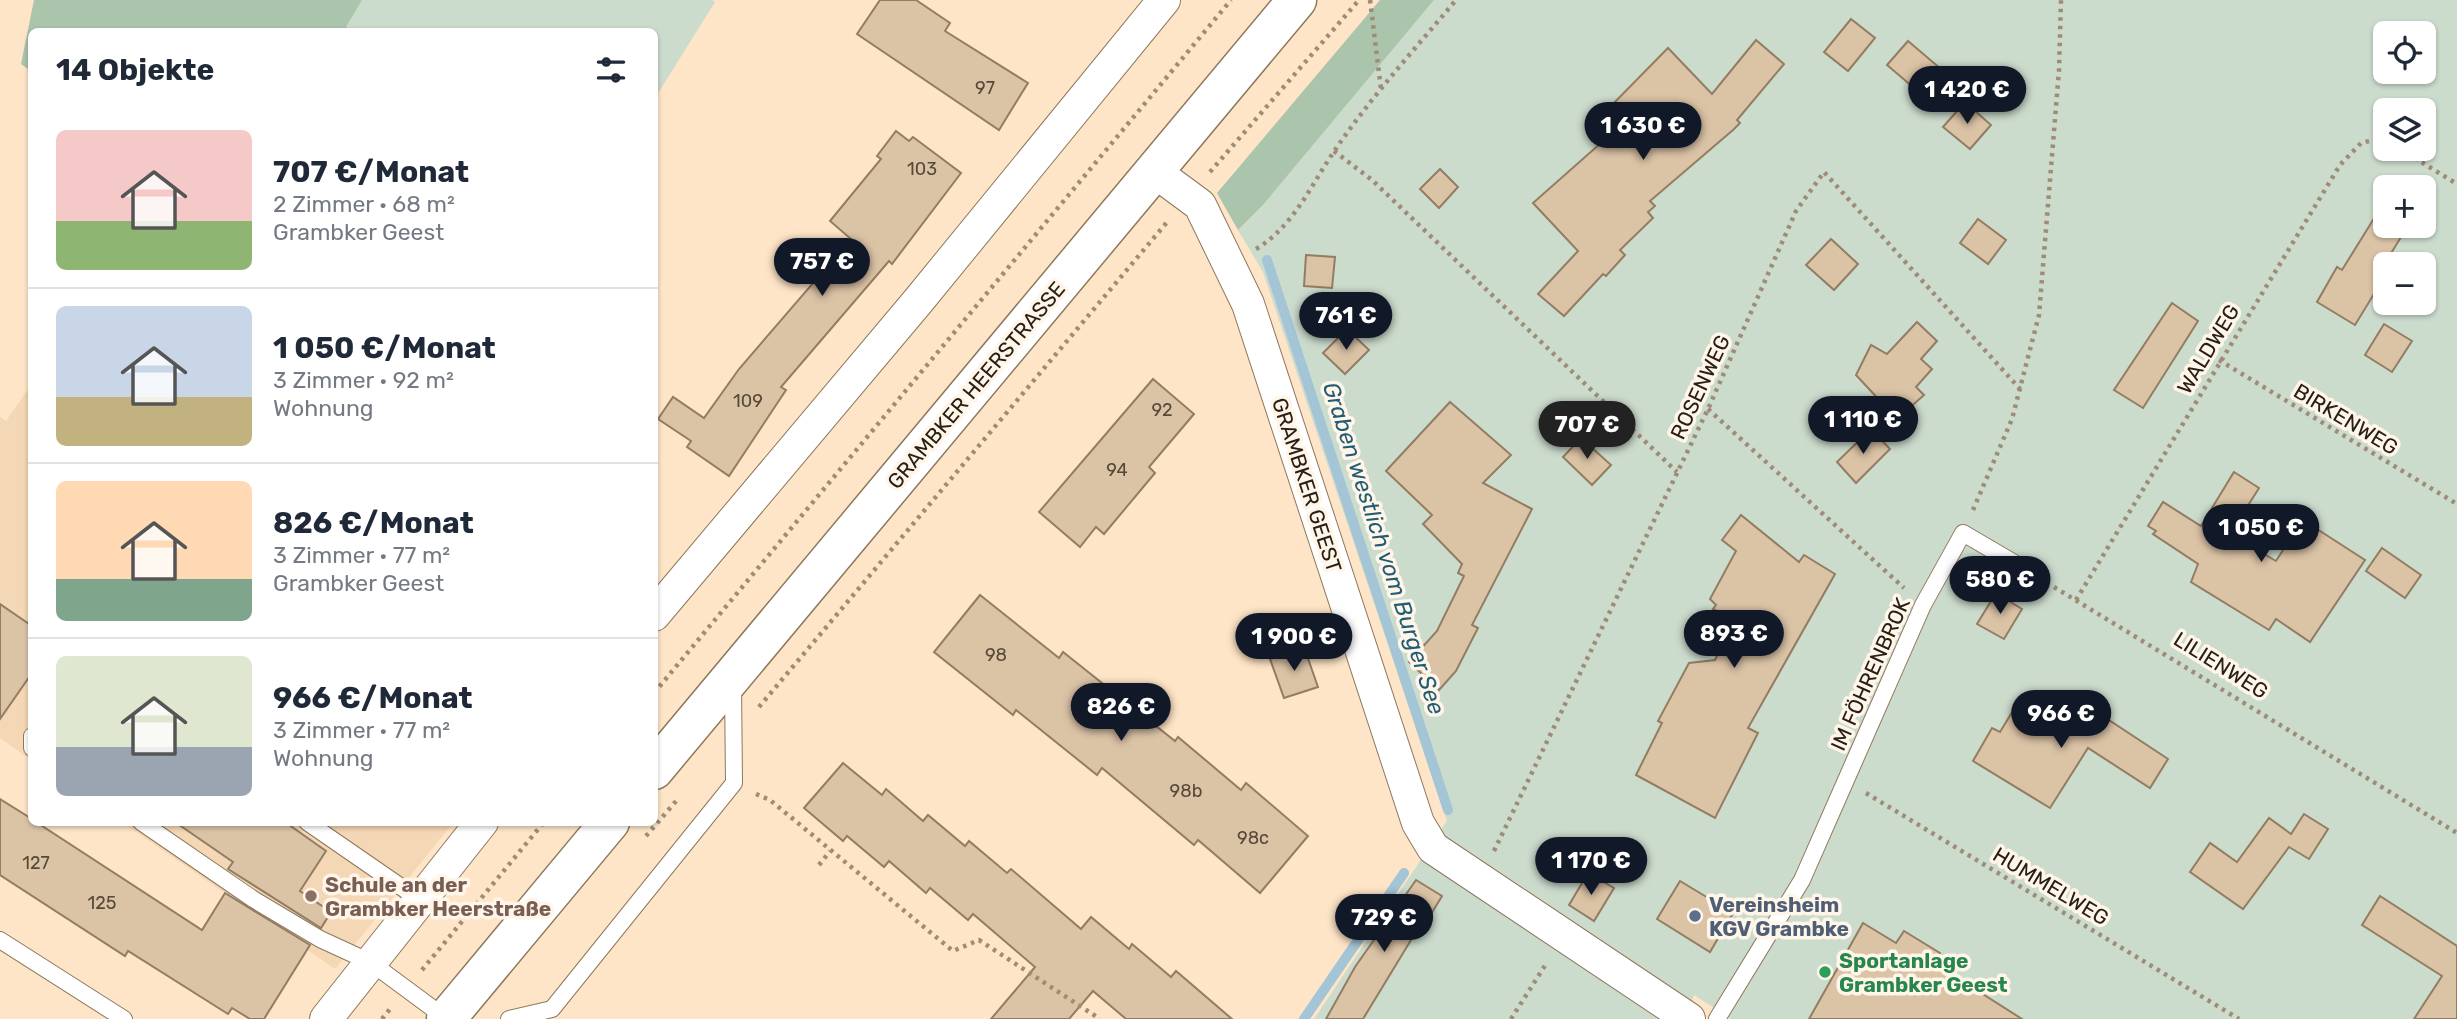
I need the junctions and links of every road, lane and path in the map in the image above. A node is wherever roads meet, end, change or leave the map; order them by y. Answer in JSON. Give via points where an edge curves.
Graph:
{"nodes":[{"id":1,"x":1164,"y":0,"type":"edge"},
{"id":2,"x":1231,"y":0,"type":"edge"},
{"id":3,"x":1297,"y":0,"type":"edge"},
{"id":4,"x":1370,"y":0,"type":"edge"},
{"id":5,"x":1456,"y":0,"type":"edge"},
{"id":6,"x":2061,"y":0,"type":"edge"},
{"id":7,"x":1381,"y":90,"type":"junction"},
{"id":8,"x":2373,"y":140,"type":"edge"},
{"id":9,"x":1334,"y":151,"type":"junction"},
{"id":10,"x":2420,"y":161,"type":"edge"},
{"id":11,"x":1154,"y":171,"type":"junction"},
{"id":12,"x":2457,"y":184,"type":"edge"},
{"id":13,"x":1230,"y":265,"type":"junction"},
{"id":14,"x":2219,"y":360,"type":"junction"},
{"id":15,"x":2020,"y":389,"type":"junction"},
{"id":16,"x":1709,"y":409,"type":"junction"},
{"id":17,"x":1677,"y":472,"type":"junction"},
{"id":18,"x":2457,"y":504,"type":"edge"},
{"id":19,"x":1963,"y":533,"type":"junction"},
{"id":20,"x":2033,"y":574,"type":"joint"},
{"id":21,"x":2076,"y":600,"type":"junction"},
{"id":22,"x":1923,"y":605,"type":"junction"},
{"id":23,"x":658,"y":610,"type":"edge"},
{"id":24,"x":733,"y":676,"type":"junction"},
{"id":25,"x":658,"y":688,"type":"edge"},
{"id":26,"x":658,"y":765,"type":"edge"},
{"id":27,"x":1846,"y":781,"type":"junction"},
{"id":28,"x":734,"y":783,"type":"junction"},
{"id":29,"x":147,"y":826,"type":"edge"},
{"id":30,"x":313,"y":826,"type":"edge"},
{"id":31,"x":479,"y":826,"type":"edge"},
{"id":32,"x":541,"y":826,"type":"edge"},
{"id":33,"x":607,"y":826,"type":"edge"},
{"id":34,"x":2457,"y":833,"type":"edge"},
{"id":35,"x":830,"y":851,"type":"junction"},
{"id":36,"x":819,"y":865,"type":"dead end"},
{"id":37,"x":1479,"y":882,"type":"junction"},
{"id":38,"x":420,"y":900,"type":"junction"},
{"id":39,"x":1564,"y":937,"type":"junction"},
{"id":40,"x":0,"y":940,"type":"edge"},
{"id":41,"x":370,"y":961,"type":"junction"},
{"id":42,"x":407,"y":989,"type":"junction"},
{"id":43,"x":124,"y":1019,"type":"edge"},
{"id":44,"x":326,"y":1019,"type":"edge"},
{"id":45,"x":382,"y":1019,"type":"edge"},
{"id":46,"x":446,"y":1019,"type":"edge"},
{"id":47,"x":509,"y":1019,"type":"edge"},
{"id":48,"x":1100,"y":1019,"type":"edge"},
{"id":49,"x":1511,"y":1019,"type":"edge"},
{"id":50,"x":1689,"y":1019,"type":"edge"},
{"id":51,"x":1717,"y":1019,"type":"edge"},
{"id":52,"x":2239,"y":1019,"type":"edge"}],
"edges":[{"from":1,"to":23,"type":"street"},
{"from":2,"to":25,"type":"path"},
{"from":3,"to":11,"type":"main road","name":"GRAMBKER HEERSTRASSE"},
{"from":4,"to":7,"type":"path"},
{"from":5,"to":7,"type":"path"},
{"from":6,"to":15,"type":"path","via":[[2039,315]]},
{"from":7,"to":9,"type":"path"},
{"from":8,"to":14,"type":"path","name":"WALDWEG","via":[[2361,143],[2340,165]]},
{"from":9,"to":13,"type":"path","via":[[1310,194],[1270,241]]},
{"from":9,"to":17,"type":"path","via":[[1372,180]]},
{"from":10,"to":12,"type":"path"},
{"from":11,"to":13,"type":"street","name":"GRAMBKER GEEST","via":[[1200,205]]},
{"from":11,"to":24,"type":"main road","name":"GRAMBKER HEERSTRASSE"},
{"from":13,"to":37,"type":"street","name":"GRAMBKER GEEST","via":[[1248,304],[1418,823],[1433,848]]},
{"from":14,"to":18,"type":"path","name":"BIRKENWEG"},
{"from":14,"to":21,"type":"path","name":"WALDWEG"},
{"from":15,"to":16,"type":"path","name":"ROSENWEG","via":[[1824,172],[1796,211]]},
{"from":15,"to":19,"type":"path","via":[[2012,419]]},
{"from":16,"to":17,"type":"path","name":"ROSENWEG"},
{"from":16,"to":22,"type":"path"},
{"from":17,"to":37,"type":"path","name":"ROSENWEG"},
{"from":19,"to":20,"type":"lane"},
{"from":19,"to":22,"type":"lane","name":"IM FÖHRENBROK"},
{"from":20,"to":21,"type":"path","name":"LILIENWEG"},
{"from":21,"to":34,"type":"path","name":"LILIENWEG"},
{"from":22,"to":27,"type":"lane","name":"IM FÖHRENBROK"},
{"from":24,"to":26,"type":"main road","name":"GRAMBKER HEERSTRASSE"},
{"from":24,"to":28,"type":"lane"},
{"from":27,"to":51,"type":"lane","name":"IM FÖHRENBROK","via":[[1802,880]]},
{"from":27,"to":52,"type":"path","name":"HUMMELWEG"},
{"from":28,"to":35,"type":"path","via":[[770,800]]},
{"from":28,"to":47,"type":"lane","via":[[552,1009]]},
{"from":29,"to":41,"type":"lane","via":[[253,899],[320,939]]},
{"from":30,"to":38,"type":"lane"},
{"from":31,"to":38,"type":"street"},
{"from":32,"to":42,"type":"path"},
{"from":33,"to":46,"type":"main road"},
{"from":35,"to":36,"type":"path"},
{"from":35,"to":48,"type":"path","via":[[953,951],[979,940]]},
{"from":37,"to":39,"type":"street","name":"GRAMBKER GEEST"},
{"from":38,"to":41,"type":"street"},
{"from":39,"to":49,"type":"path"},
{"from":39,"to":50,"type":"street","name":"GRAMBKER GEEST"},
{"from":40,"to":43,"type":"lane"},
{"from":41,"to":42,"type":"lane"},
{"from":41,"to":44,"type":"street"},
{"from":42,"to":45,"type":"path"},
{"from":42,"to":46,"type":"lane"}]}
